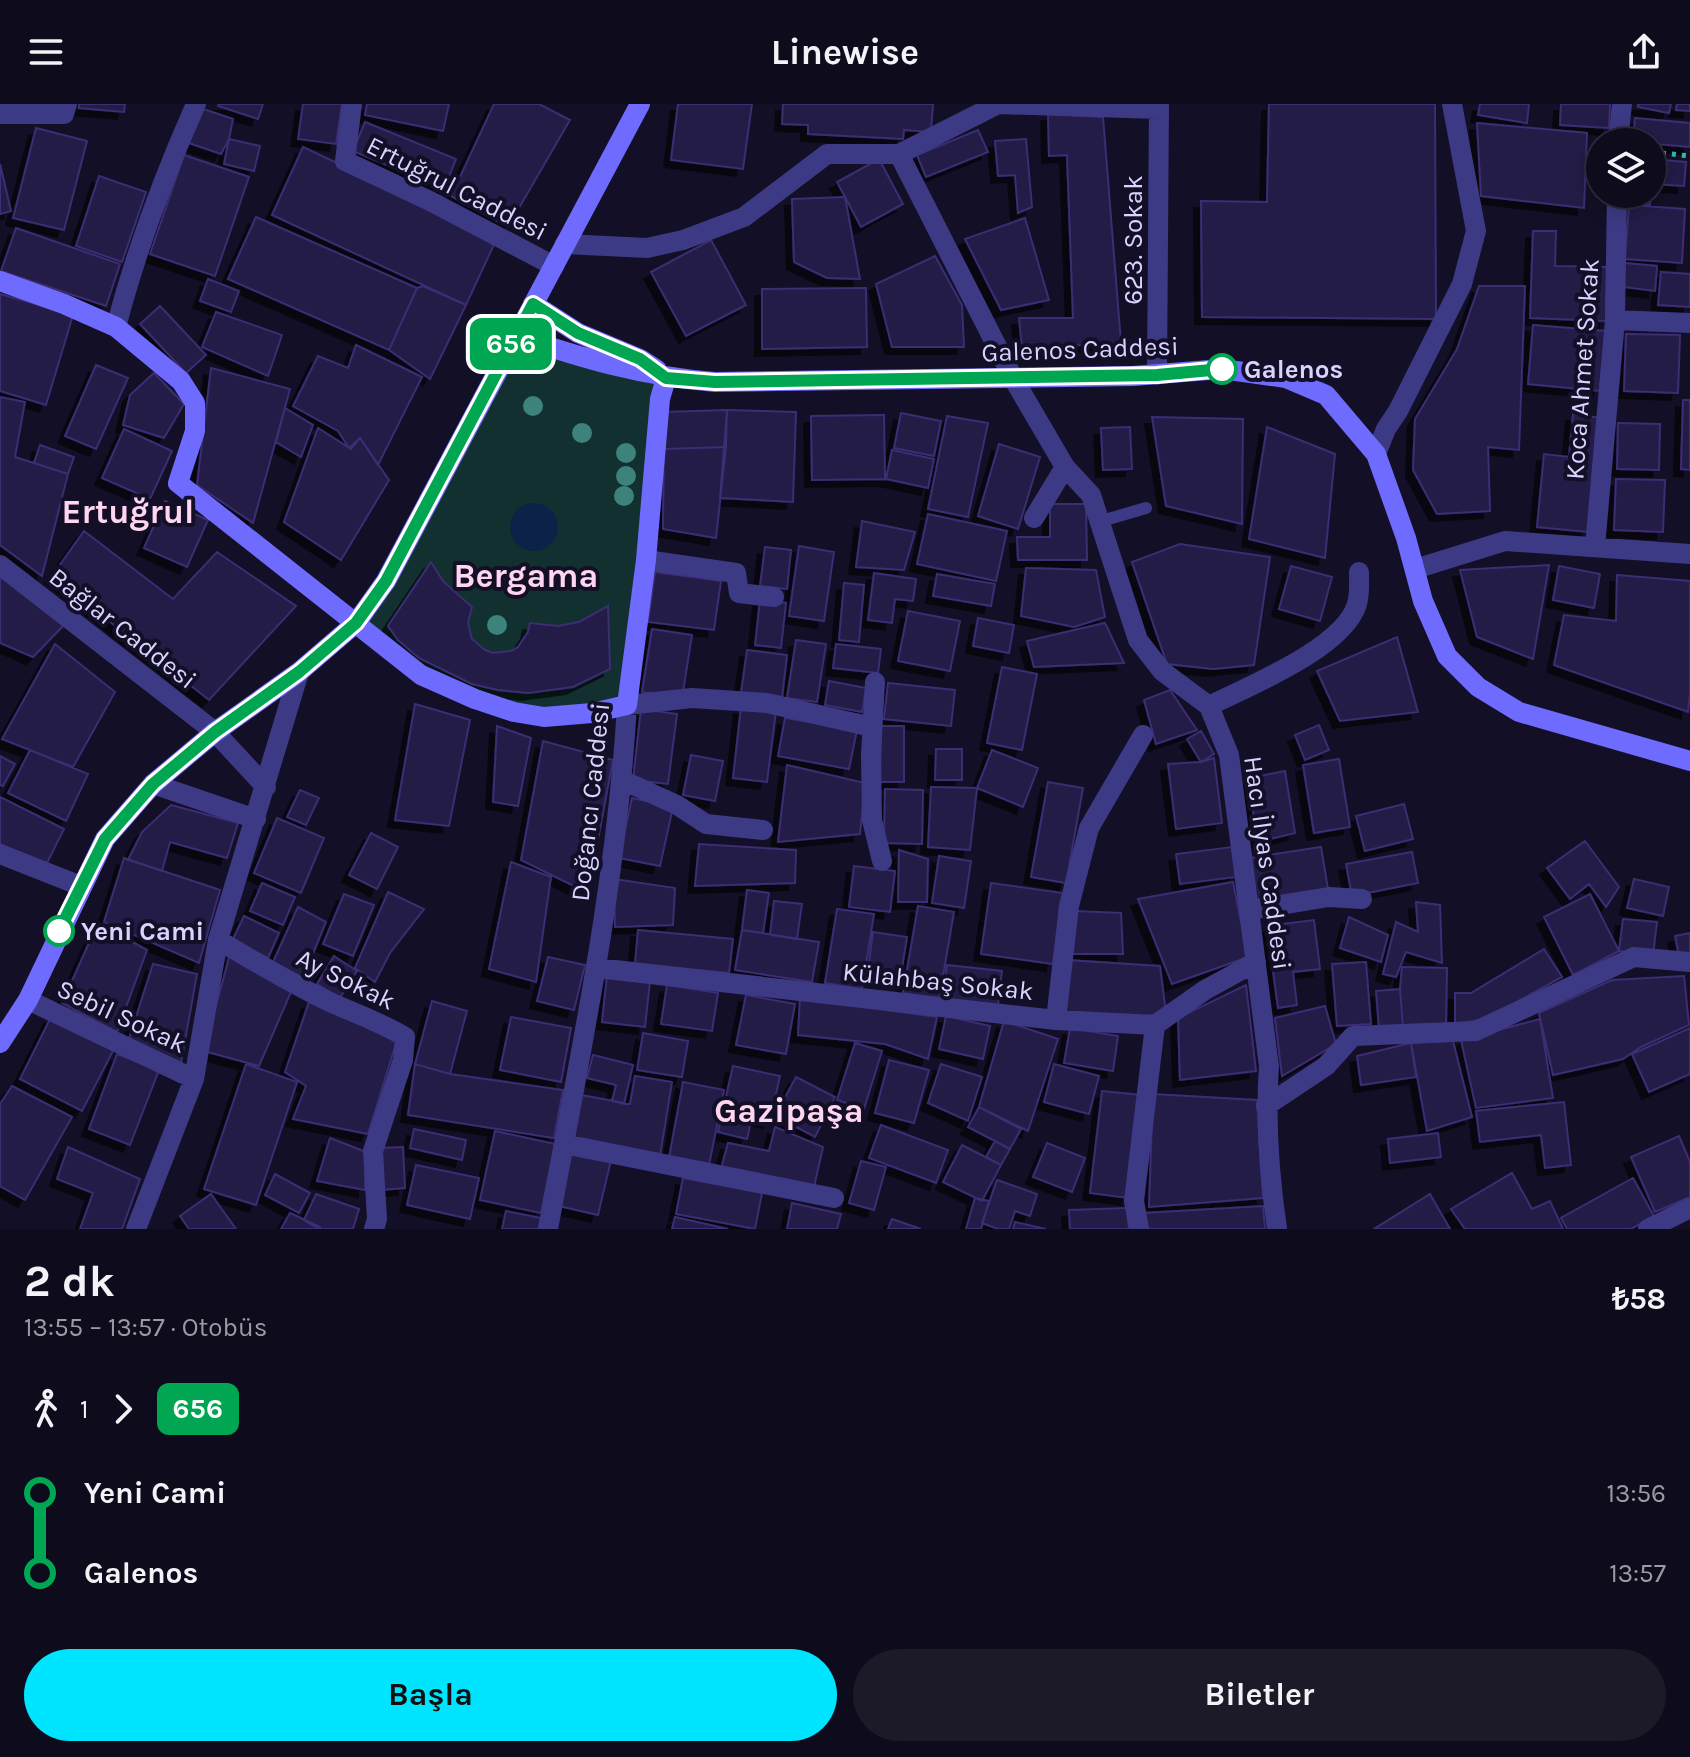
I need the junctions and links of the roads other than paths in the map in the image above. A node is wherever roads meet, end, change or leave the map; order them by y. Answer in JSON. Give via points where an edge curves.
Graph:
{"nodes":[{"id":1,"x":67,"y":104,"type":"edge"},
{"id":2,"x":196,"y":104,"type":"edge"},
{"id":3,"x":352,"y":104,"type":"edge"},
{"id":4,"x":640,"y":104,"type":"edge"},
{"id":5,"x":1452,"y":104,"type":"edge"},
{"id":6,"x":1622,"y":104,"type":"edge"},
{"id":7,"x":1159,"y":106,"type":"edge"},
{"id":8,"x":0,"y":114,"type":"edge"},
{"id":9,"x":1619,"y":128,"type":"edge"},
{"id":10,"x":899,"y":154,"type":"junction"},
{"id":11,"x":1617,"y":208,"type":"edge"},
{"id":12,"x":565,"y":244,"type":"junction"},
{"id":13,"x":554,"y":266,"type":"junction"},
{"id":14,"x":0,"y":281,"type":"edge"},
{"id":15,"x":533,"y":304,"type":"junction"},
{"id":16,"x":1615,"y":320,"type":"junction"},
{"id":17,"x":1690,"y":323,"type":"edge"},
{"id":18,"x":116,"y":327,"type":"junction"},
{"id":19,"x":516,"y":336,"type":"junction"},
{"id":20,"x":1157,"y":375,"type":"junction"},
{"id":21,"x":666,"y":378,"type":"junction"},
{"id":22,"x":1013,"y":378,"type":"junction"},
{"id":23,"x":1376,"y":454,"type":"junction"},
{"id":24,"x":1065,"y":467,"type":"junction"},
{"id":25,"x":1146,"y":508,"type":"dead end"},
{"id":26,"x":1034,"y":518,"type":"dead end"},
{"id":27,"x":1098,"y":522,"type":"junction"},
{"id":28,"x":1595,"y":547,"type":"junction"},
{"id":29,"x":1690,"y":554,"type":"edge"},
{"id":30,"x":646,"y":560,"type":"junction"},
{"id":31,"x":0,"y":565,"type":"edge"},
{"id":32,"x":1415,"y":569,"type":"junction"},
{"id":33,"x":1359,"y":572,"type":"dead end"},
{"id":34,"x":774,"y":597,"type":"dead end"},
{"id":35,"x":356,"y":623,"type":"junction"},
{"id":36,"x":299,"y":672,"type":"junction"},
{"id":37,"x":875,"y":682,"type":"dead end"},
{"id":38,"x":627,"y":705,"type":"junction"},
{"id":39,"x":1209,"y":706,"type":"junction"},
{"id":40,"x":872,"y":727,"type":"junction"},
{"id":41,"x":215,"y":732,"type":"junction"},
{"id":42,"x":1143,"y":735,"type":"dead end"},
{"id":43,"x":1690,"y":761,"type":"edge"},
{"id":44,"x":622,"y":780,"type":"junction"},
{"id":45,"x":153,"y":784,"type":"junction"},
{"id":46,"x":266,"y":787,"type":"junction"},
{"id":47,"x":256,"y":819,"type":"junction"},
{"id":48,"x":763,"y":830,"type":"dead end"},
{"id":49,"x":0,"y":854,"type":"edge"},
{"id":50,"x":882,"y":861,"type":"dead end"},
{"id":51,"x":81,"y":886,"type":"junction"},
{"id":52,"x":1362,"y":899,"type":"dead end"},
{"id":53,"x":1250,"y":910,"type":"junction"},
{"id":54,"x":218,"y":940,"type":"junction"},
{"id":55,"x":1256,"y":962,"type":"junction"},
{"id":56,"x":1690,"y":962,"type":"edge"},
{"id":57,"x":597,"y":968,"type":"junction"},
{"id":58,"x":28,"y":1000,"type":"junction"},
{"id":59,"x":1056,"y":1020,"type":"junction"},
{"id":60,"x":1155,"y":1025,"type":"junction"},
{"id":61,"x":0,"y":1043,"type":"edge"},
{"id":62,"x":194,"y":1079,"type":"junction"},
{"id":63,"x":1266,"y":1106,"type":"junction"},
{"id":64,"x":564,"y":1144,"type":"junction"},
{"id":65,"x":834,"y":1198,"type":"dead end"},
{"id":66,"x":1690,"y":1208,"type":"edge"},
{"id":67,"x":136,"y":1229,"type":"edge"},
{"id":68,"x":374,"y":1229,"type":"edge"},
{"id":69,"x":548,"y":1229,"type":"edge"},
{"id":70,"x":1139,"y":1229,"type":"edge"},
{"id":71,"x":1277,"y":1229,"type":"edge"},
{"id":72,"x":1648,"y":1229,"type":"edge"}],
"edges":[{"from":1,"to":8,"type":"street","via":[[64,114]]},
{"from":2,"to":18,"type":"street","via":[[130,274]]},
{"from":3,"to":13,"type":"street","name":"Ertuğrul Caddesi","via":[[345,161]]},
{"from":4,"to":12,"type":"main road"},
{"from":5,"to":23,"type":"street","via":[[1476,231],[1462,284]]},
{"from":6,"to":9,"type":"street"},
{"from":7,"to":10,"type":"street","via":[[998,104]]},
{"from":7,"to":20,"type":"street","name":"623. Sokak"},
{"from":10,"to":12,"type":"street","via":[[827,154],[744,217],[683,240],[647,248]]},
{"from":10,"to":22,"type":"street"},
{"from":11,"to":16,"type":"street","name":"Koca Ahmet Sokak"},
{"from":12,"to":13,"type":"main road"},
{"from":13,"to":15,"type":"main road"},
{"from":14,"to":18,"type":"main road"},
{"from":15,"to":19,"type":"main road"},
{"from":15,"to":21,"type":"main road","name":"Galenos Caddesi"},
{"from":16,"to":17,"type":"street"},
{"from":16,"to":28,"type":"street","name":"Koca Ahmet Sokak"},
{"from":18,"to":35,"type":"main road","via":[[181,381],[195,403],[195,431],[178,483]]},
{"from":19,"to":21,"type":"main road","name":"Galenos Caddesi","via":[[589,361]]},
{"from":19,"to":35,"type":"main road","via":[[386,581]]},
{"from":20,"to":22,"type":"main road","name":"Galenos Caddesi"},
{"from":20,"to":23,"type":"main road","name":"Galenos Caddesi","via":[[1222,369],[1286,378],[1326,395]]},
{"from":21,"to":22,"type":"main road","name":"Galenos Caddesi"},
{"from":21,"to":30,"type":"main road","name":"Doğancı Caddesi"},
{"from":22,"to":24,"type":"street"},
{"from":23,"to":32,"type":"main road","name":"Galenos Caddesi"},
{"from":24,"to":26,"type":"street"},
{"from":24,"to":27,"type":"street","via":[[1091,495]]},
{"from":25,"to":27,"type":"lane"},
{"from":27,"to":39,"type":"street","via":[[1138,640],[1162,671]]},
{"from":28,"to":29,"type":"street"},
{"from":28,"to":32,"type":"street","via":[[1505,541]]},
{"from":30,"to":34,"type":"street","via":[[736,573],[739,593]]},
{"from":30,"to":38,"type":"main road","name":"Doğancı Caddesi"},
{"from":31,"to":41,"type":"street","name":"Bağlar Caddesi"},
{"from":32,"to":43,"type":"main road","name":"Galenos Caddesi","via":[[1447,656],[1478,687],[1519,712]]},
{"from":33,"to":39,"type":"street","via":[[1358,603],[1348,622],[1309,656]]},
{"from":35,"to":36,"type":"main road"},
{"from":35,"to":38,"type":"main road","via":[[421,675],[514,712],[544,717]]},
{"from":36,"to":41,"type":"main road"},
{"from":36,"to":46,"type":"street"},
{"from":37,"to":40,"type":"street"},
{"from":38,"to":40,"type":"street","via":[[692,698],[767,703]]},
{"from":38,"to":44,"type":"street","name":"Doğancı Caddesi"},
{"from":39,"to":53,"type":"street","name":"Hacı İlyas Caddesi","via":[[1229,755]]},
{"from":40,"to":50,"type":"street","via":[[872,820]]},
{"from":41,"to":45,"type":"main road"},
{"from":41,"to":46,"type":"street","name":"Bağlar Caddesi"},
{"from":42,"to":59,"type":"street","via":[[1089,828],[1069,906]]},
{"from":44,"to":48,"type":"street","via":[[706,824]]},
{"from":44,"to":57,"type":"street","name":"Doğancı Caddesi"},
{"from":45,"to":47,"type":"street"},
{"from":45,"to":51,"type":"main road","via":[[105,839]]},
{"from":46,"to":47,"type":"street"},
{"from":47,"to":54,"type":"street"},
{"from":49,"to":51,"type":"street"},
{"from":51,"to":58,"type":"main road"},
{"from":52,"to":53,"type":"street","via":[[1329,897]]},
{"from":53,"to":55,"type":"street","name":"Hacı İlyas Caddesi"},
{"from":54,"to":62,"type":"street"},
{"from":54,"to":68,"type":"street","name":"Ay Sokak","via":[[405,1037],[403,1060],[373,1151]]},
{"from":55,"to":60,"type":"street"},
{"from":55,"to":63,"type":"street","name":"Hacı İlyas Caddesi","via":[[1269,1066]]},
{"from":56,"to":63,"type":"street","via":[[1634,957],[1476,1031],[1353,1036],[1326,1066]]},
{"from":57,"to":59,"type":"street","name":"Külahbaş Sokak"},
{"from":57,"to":64,"type":"street","name":"Doğancı Caddesi"},
{"from":58,"to":61,"type":"main road"},
{"from":58,"to":62,"type":"street","name":"Sebil Sokak"},
{"from":59,"to":60,"type":"street","name":"Külahbaş Sokak"},
{"from":60,"to":70,"type":"street","via":[[1134,1201]]},
{"from":62,"to":67,"type":"street"},
{"from":63,"to":71,"type":"street","name":"Hacı İlyas Caddesi"},
{"from":64,"to":65,"type":"street"},
{"from":64,"to":69,"type":"street","name":"Doğancı Caddesi"},
{"from":66,"to":72,"type":"street"}]}
